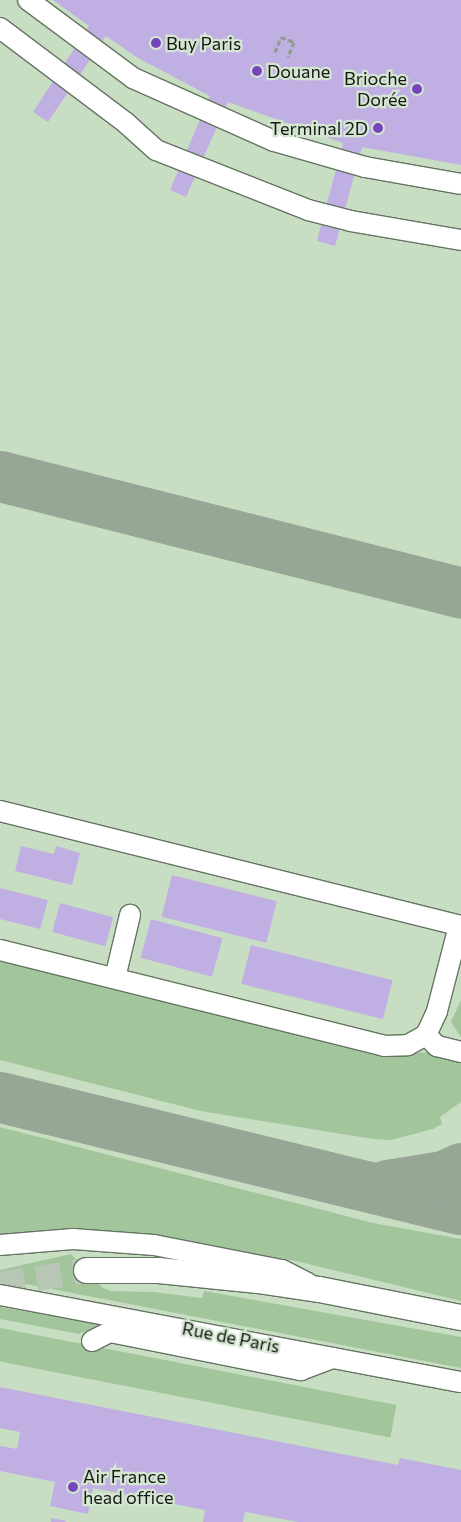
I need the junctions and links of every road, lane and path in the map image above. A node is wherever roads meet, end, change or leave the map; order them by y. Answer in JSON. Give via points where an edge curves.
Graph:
{"nodes":[{"id":1,"x":28,"y":0,"type":"edge"},
{"id":2,"x":0,"y":28,"type":"edge"},
{"id":3,"x":275,"y":52,"type":"dead end"},
{"id":4,"x":288,"y":56,"type":"dead end"},
{"id":5,"x":461,"y":184,"type":"edge"},
{"id":6,"x":461,"y":240,"type":"edge"},
{"id":7,"x":0,"y":810,"type":"edge"},
{"id":8,"x":130,"y":916,"type":"dead end"},
{"id":9,"x":460,"y":926,"type":"edge"},
{"id":10,"x":0,"y":950,"type":"edge"},
{"id":11,"x":115,"y":978,"type":"junction"},
{"id":12,"x":426,"y":1035,"type":"junction"},
{"id":13,"x":461,"y":1052,"type":"edge"},
{"id":14,"x":0,"y":1246,"type":"edge"},
{"id":15,"x":86,"y":1270,"type":"tunnel mouth"},
{"id":16,"x":319,"y":1288,"type":"junction"},
{"id":17,"x":0,"y":1295,"type":"edge"},
{"id":18,"x":461,"y":1317,"type":"edge"},
{"id":19,"x":92,"y":1340,"type":"dead end"},
{"id":20,"x":335,"y":1358,"type":"junction"},
{"id":21,"x":461,"y":1382,"type":"edge"}],
"edges":[{"from":1,"to":5,"type":"street","via":[[133,78],[274,141],[365,167]]},
{"from":2,"to":6,"type":"street","via":[[119,117],[156,150],[308,210],[351,221]]},
{"from":3,"to":4,"type":"path","via":[[281,37],[294,42]]},
{"from":7,"to":9,"type":"street"},
{"from":8,"to":11,"type":"street"},
{"from":9,"to":12,"type":"street","via":[[437,1011]]},
{"from":10,"to":11,"type":"street"},
{"from":11,"to":12,"type":"street","via":[[384,1046],[408,1045]]},
{"from":12,"to":13,"type":"street","via":[[438,1046]]},
{"from":14,"to":16,"type":"street","via":[[73,1239],[154,1245],[282,1270]]},
{"from":15,"to":16,"type":"main road","via":[[158,1270]]},
{"from":16,"to":18,"type":"main road"},
{"from":17,"to":20,"type":"street","name":"Rue de Paris"},
{"from":19,"to":20,"type":"street","via":[[110,1332],[300,1370]]},
{"from":20,"to":21,"type":"street","name":"Rue de Paris"}]}
